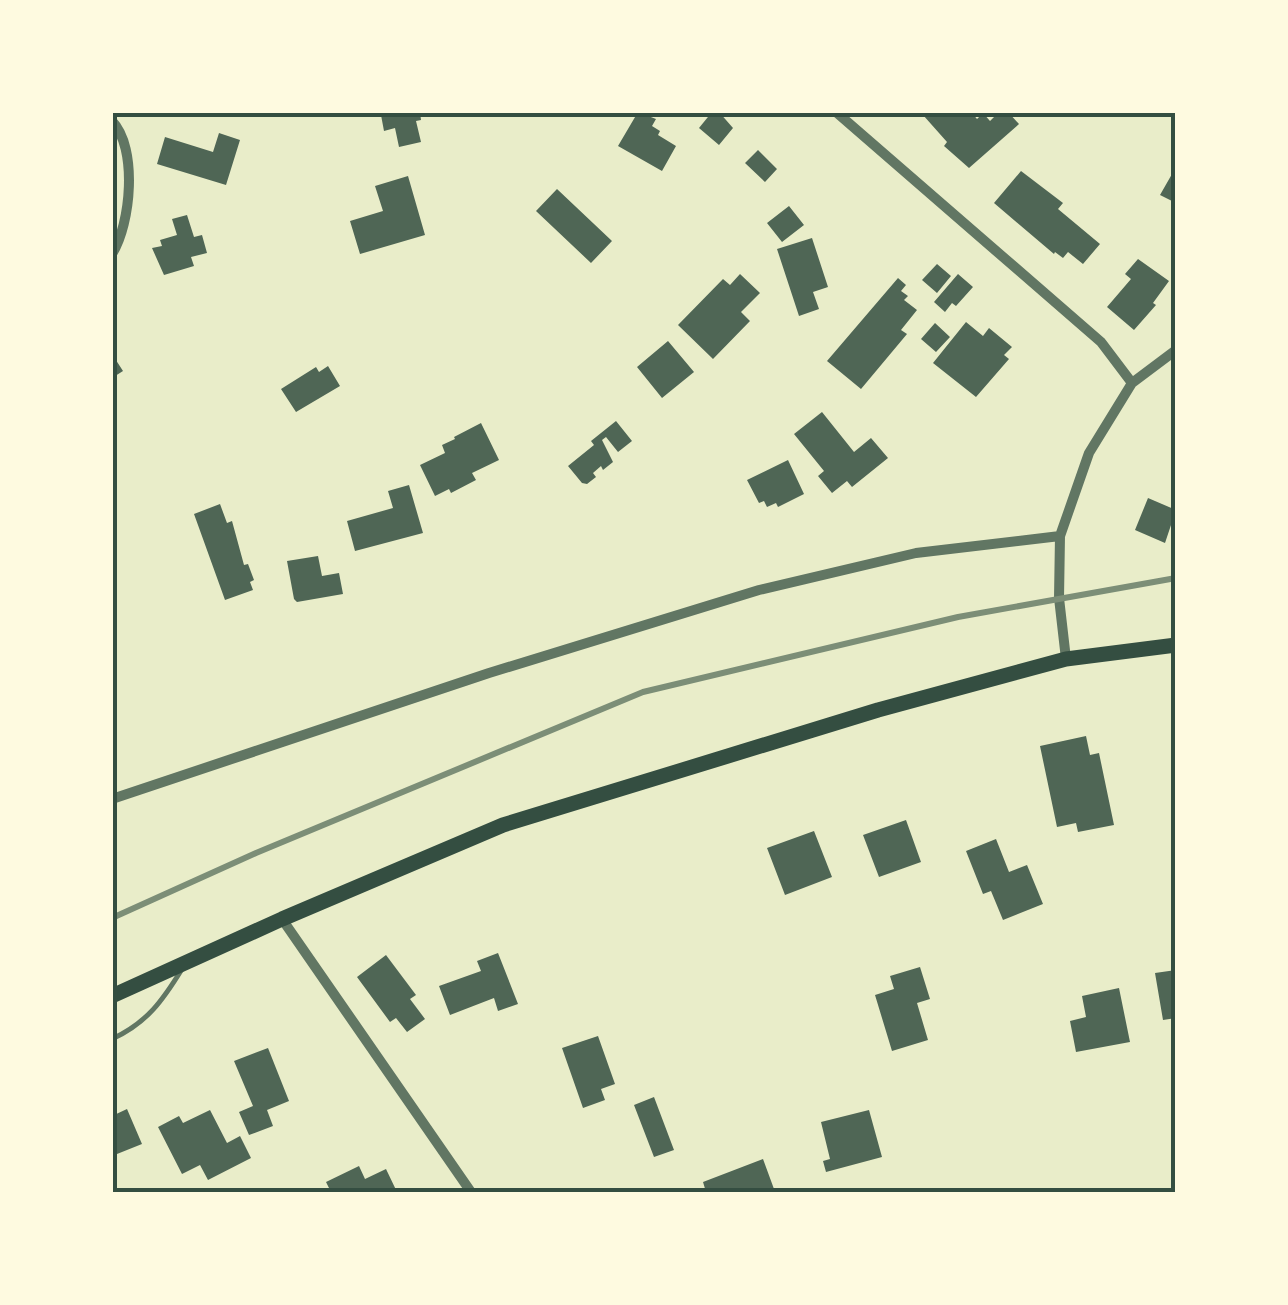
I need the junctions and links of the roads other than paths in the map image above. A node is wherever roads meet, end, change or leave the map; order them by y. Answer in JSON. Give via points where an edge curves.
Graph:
{"nodes":[{"id":1,"x":836,"y":112,"type":"edge"},
{"id":2,"x":112,"y":121,"type":"edge"},
{"id":3,"x":112,"y":254,"type":"edge"},
{"id":4,"x":1176,"y":350,"type":"edge"},
{"id":5,"x":1132,"y":383,"type":"junction"},
{"id":6,"x":1060,"y":536,"type":"junction"},
{"id":7,"x":1176,"y":645,"type":"edge"},
{"id":8,"x":1066,"y":658,"type":"junction"},
{"id":9,"x":112,"y":800,"type":"edge"},
{"id":10,"x":282,"y":918,"type":"junction"},
{"id":11,"x":186,"y":962,"type":"junction"},
{"id":12,"x":112,"y":996,"type":"edge"},
{"id":13,"x":112,"y":1039,"type":"edge"},
{"id":14,"x":471,"y":1192,"type":"edge"}],
"edges":[{"from":1,"to":5,"type":"street","via":[[1101,342]]},
{"from":2,"to":3,"type":"street","via":[[122,132],[131,186]]},
{"from":4,"to":5,"type":"street"},
{"from":5,"to":6,"type":"street","via":[[1089,453]]},
{"from":6,"to":8,"type":"street"},
{"from":6,"to":9,"type":"street","via":[[916,553],[759,590]]},
{"from":7,"to":8,"type":"main road"},
{"from":8,"to":10,"type":"main road","via":[[503,825]]},
{"from":10,"to":11,"type":"main road"},
{"from":10,"to":14,"type":"street"},
{"from":11,"to":12,"type":"main road"},
{"from":11,"to":13,"type":"lane","via":[[160,1006],[134,1030]]}]}
